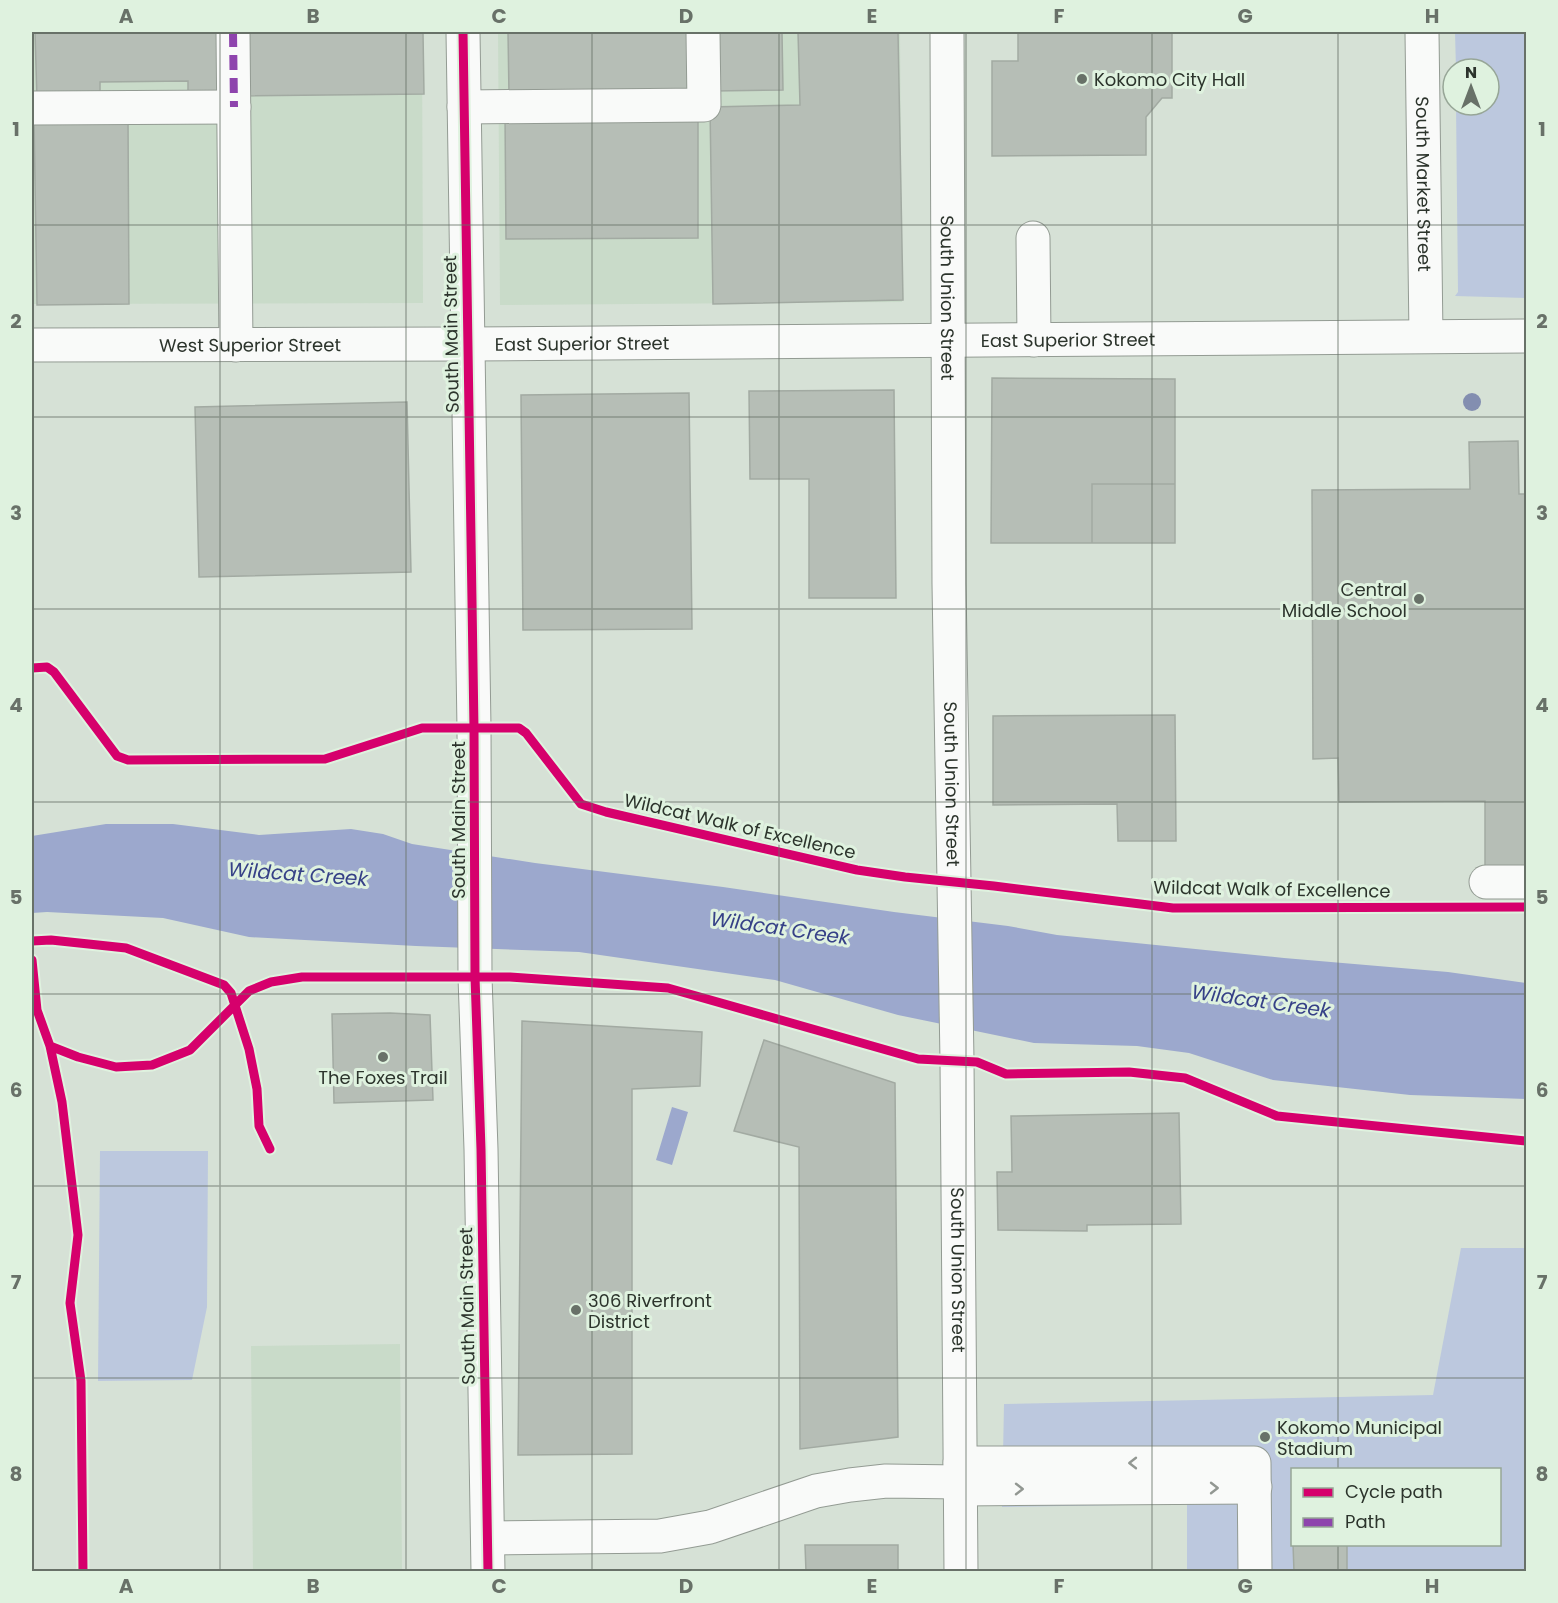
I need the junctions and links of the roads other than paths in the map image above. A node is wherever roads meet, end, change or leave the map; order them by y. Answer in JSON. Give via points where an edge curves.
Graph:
{"nodes":[{"id":1,"x":232,"y":32,"type":"edge"},
{"id":2,"x":463,"y":32,"type":"edge"},
{"id":3,"x":703,"y":32,"type":"edge"},
{"id":4,"x":947,"y":32,"type":"edge"},
{"id":5,"x":1422,"y":32,"type":"edge"},
{"id":6,"x":234,"y":107,"type":"junction"},
{"id":7,"x":464,"y":107,"type":"junction"},
{"id":8,"x":32,"y":108,"type":"edge"},
{"id":9,"x":1033,"y":238,"type":"dead end"},
{"id":10,"x":1426,"y":336,"type":"junction"},
{"id":11,"x":1527,"y":336,"type":"edge"},
{"id":12,"x":948,"y":340,"type":"junction"},
{"id":13,"x":1034,"y":340,"type":"junction"},
{"id":14,"x":32,"y":345,"type":"edge"},
{"id":15,"x":236,"y":345,"type":"junction"},
{"id":16,"x":468,"y":345,"type":"junction"},
{"id":17,"x":1486,"y":882,"type":"dead end"},
{"id":18,"x":1527,"y":882,"type":"edge"},
{"id":19,"x":960,"y":1478,"type":"junction"},
{"id":20,"x":488,"y":1538,"type":"junction"},
{"id":21,"x":489,"y":1572,"type":"edge"},
{"id":22,"x":961,"y":1572,"type":"edge"},
{"id":23,"x":1255,"y":1572,"type":"edge"}],
"edges":[{"from":1,"to":6,"type":"street"},
{"from":2,"to":7,"type":"street","name":"South Main Street"},
{"from":3,"to":7,"type":"street","via":[[704,105]]},
{"from":4,"to":12,"type":"street","name":"South Union Street"},
{"from":5,"to":10,"type":"street","name":"South Market Street"},
{"from":6,"to":8,"type":"street"},
{"from":6,"to":15,"type":"street"},
{"from":7,"to":16,"type":"street","name":"South Main Street"},
{"from":9,"to":13,"type":"street"},
{"from":10,"to":11,"type":"street","name":"East Superior Street"},
{"from":10,"to":13,"type":"street","name":"East Superior Street"},
{"from":12,"to":13,"type":"street","name":"East Superior Street"},
{"from":12,"to":16,"type":"street","name":"East Superior Street"},
{"from":12,"to":19,"type":"street","name":"South Union Street"},
{"from":14,"to":15,"type":"street","name":"West Superior Street"},
{"from":15,"to":16,"type":"street","name":"West Superior Street"},
{"from":16,"to":20,"type":"street","name":"South Main Street","via":[[475,967]]},
{"from":17,"to":18,"type":"street"},
{"from":19,"to":20,"type":"street","via":[[886,1481],[816,1491],[710,1527],[660,1536]]},
{"from":19,"to":22,"type":"street","name":"South Union Street"},
{"from":19,"to":23,"type":"street","via":[[1254,1475]]},
{"from":20,"to":21,"type":"street","name":"South Main Street"}]}
